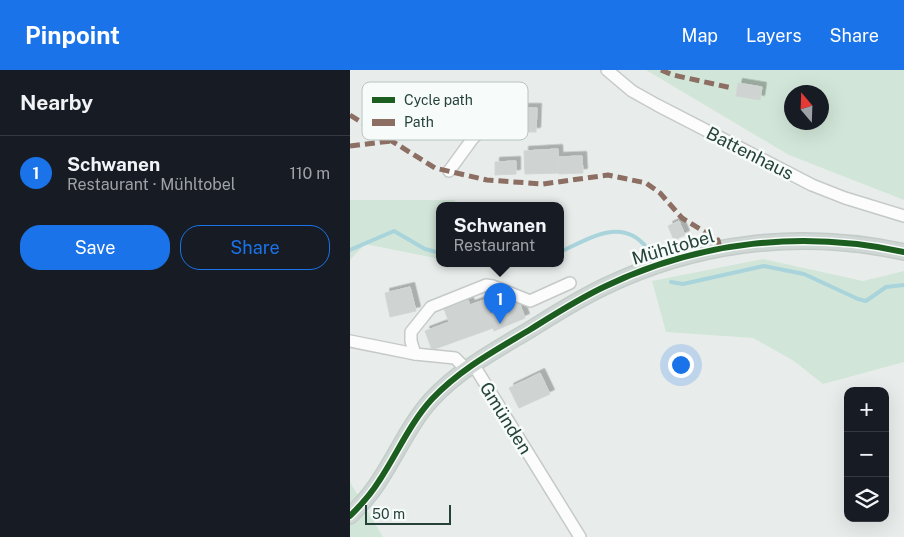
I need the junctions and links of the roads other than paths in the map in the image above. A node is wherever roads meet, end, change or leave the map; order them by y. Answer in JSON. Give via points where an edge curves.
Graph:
{"nodes":[{"id":1,"x":607,"y":70,"type":"edge"},
{"id":2,"x":472,"y":140,"type":"edge"},
{"id":3,"x":449,"y":172,"type":"dead end"},
{"id":4,"x":904,"y":216,"type":"edge"},
{"id":5,"x":904,"y":252,"type":"edge"},
{"id":6,"x":570,"y":283,"type":"dead end"},
{"id":7,"x":350,"y":341,"type":"edge"},
{"id":8,"x":415,"y":354,"type":"junction"},
{"id":9,"x":469,"y":366,"type":"junction"},
{"id":10,"x":350,"y":516,"type":"edge"},
{"id":11,"x":580,"y":537,"type":"edge"}],
"edges":[{"from":1,"to":4,"type":"street","name":"Battenhaus","via":[[657,105],[812,185]]},
{"from":2,"to":3,"type":"street"},
{"from":5,"to":9,"type":"main road","name":"Mühltobel","via":[[877,246],[807,240],[753,243],[698,253],[654,265],[604,286]]},
{"from":6,"to":8,"type":"street","via":[[530,301],[486,285],[431,308],[411,332]]},
{"from":7,"to":8,"type":"street"},
{"from":8,"to":9,"type":"street","via":[[455,358]]},
{"from":9,"to":10,"type":"main road","name":"Gmünden","via":[[432,399],[379,481]]},
{"from":9,"to":11,"type":"street","name":"Gmünden"}]}
